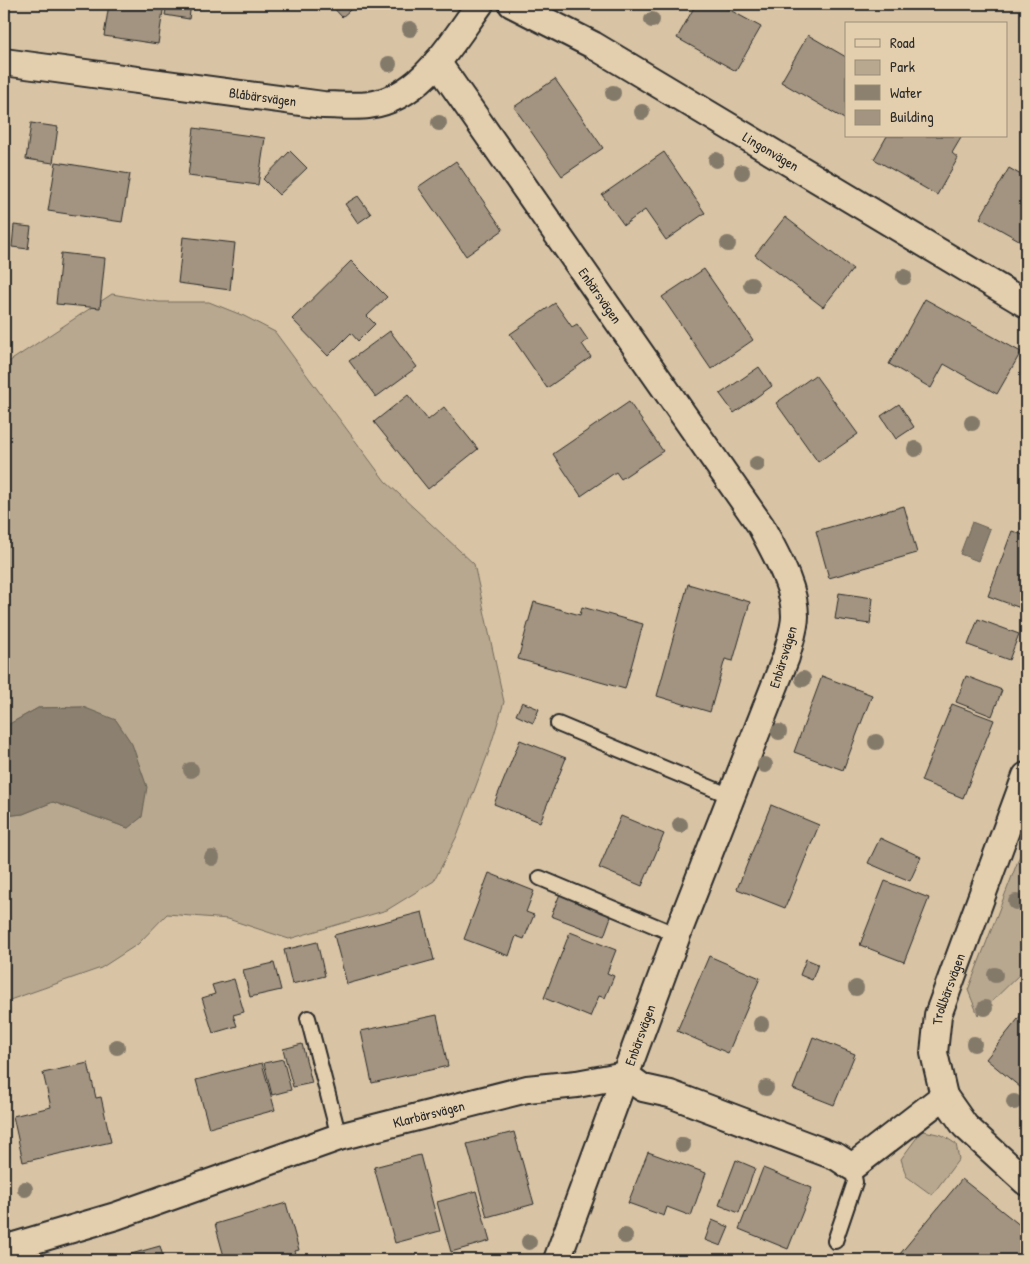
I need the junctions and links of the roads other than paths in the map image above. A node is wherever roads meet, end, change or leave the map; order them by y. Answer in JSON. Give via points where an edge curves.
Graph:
{"nodes":[{"id":1,"x":480,"y":4,"type":"edge"},
{"id":2,"x":512,"y":4,"type":"edge"},
{"id":3,"x":4,"y":62,"type":"edge"},
{"id":4,"x":437,"y":62,"type":"junction"},
{"id":5,"x":1026,"y":304,"type":"edge"},
{"id":6,"x":558,"y":724,"type":"dead end"},
{"id":7,"x":1026,"y":776,"type":"edge"},
{"id":8,"x":732,"y":797,"type":"junction"},
{"id":9,"x":540,"y":878,"type":"dead end"},
{"id":10,"x":677,"y":935,"type":"junction"},
{"id":11,"x":308,"y":1018,"type":"dead end"},
{"id":12,"x":625,"y":1075,"type":"junction"},
{"id":13,"x":944,"y":1096,"type":"junction"},
{"id":14,"x":339,"y":1137,"type":"junction"},
{"id":15,"x":852,"y":1167,"type":"junction"},
{"id":16,"x":1026,"y":1182,"type":"edge"},
{"id":17,"x":835,"y":1241,"type":"dead end"},
{"id":18,"x":4,"y":1249,"type":"edge"},
{"id":19,"x":556,"y":1260,"type":"edge"}],
"edges":[{"from":1,"to":4,"type":"street","name":"Blåbärsvägen"},
{"from":2,"to":5,"type":"street","name":"Lingonvägen","via":[[592,45]]},
{"from":3,"to":4,"type":"street","name":"Blåbärsvägen","via":[[323,105],[368,106],[386,102],[415,85]]},
{"from":4,"to":8,"type":"street","name":"Enbärsvägen","via":[[751,512],[778,560],[790,591],[794,625],[786,657]]},
{"from":6,"to":8,"type":"lane"},
{"from":7,"to":13,"type":"street","name":"Trollbärsvägen","via":[[938,1015],[934,1053]]},
{"from":8,"to":10,"type":"street","name":"Enbärsvägen"},
{"from":9,"to":10,"type":"lane"},
{"from":10,"to":12,"type":"street","name":"Enbärsvägen"},
{"from":11,"to":14,"type":"lane"},
{"from":12,"to":14,"type":"street","name":"Klarbärsvägen","via":[[527,1089]]},
{"from":12,"to":15,"type":"street","via":[[643,1088],[670,1094],[837,1157]]},
{"from":12,"to":19,"type":"street","name":"Enbärsvägen"},
{"from":13,"to":15,"type":"street"},
{"from":13,"to":16,"type":"street","via":[[965,1126]]},
{"from":14,"to":18,"type":"street","name":"Klarbärsvägen","via":[[116,1216]]},
{"from":15,"to":17,"type":"lane","via":[[855,1182]]}]}
